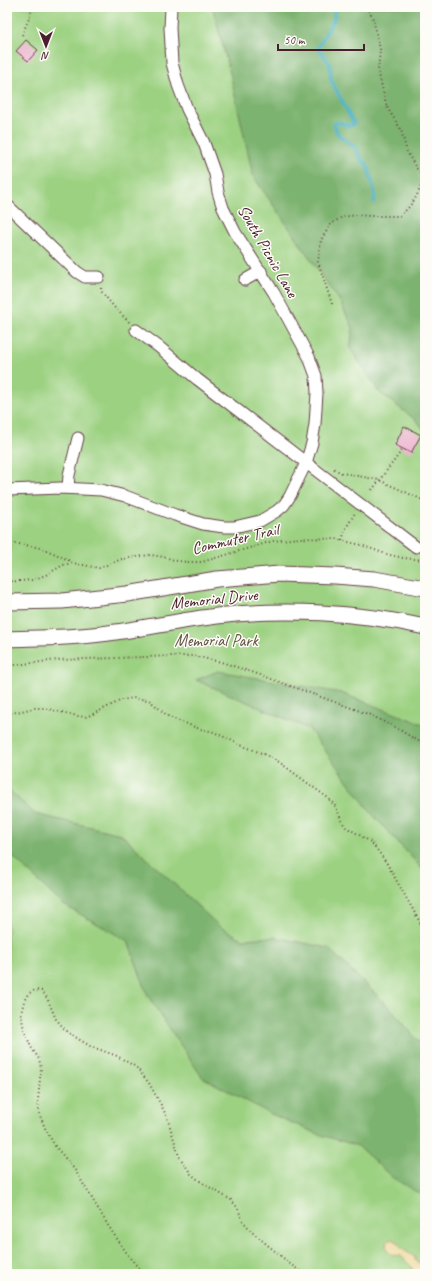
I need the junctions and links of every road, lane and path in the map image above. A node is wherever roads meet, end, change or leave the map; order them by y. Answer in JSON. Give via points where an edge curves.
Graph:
{"nodes":[{"id":1,"x":32,"y":7,"type":"edge"},
{"id":2,"x":171,"y":7,"type":"edge"},
{"id":3,"x":367,"y":7,"type":"edge"},
{"id":4,"x":22,"y":35,"type":"dead end"},
{"id":5,"x":425,"y":175,"type":"edge"},
{"id":6,"x":7,"y":205,"type":"edge"},
{"id":7,"x":261,"y":271,"type":"junction"},
{"id":8,"x":99,"y":277,"type":"joint"},
{"id":9,"x":245,"y":280,"type":"dead end"},
{"id":10,"x":332,"y":304,"type":"dead end"},
{"id":11,"x":136,"y":330,"type":"joint"},
{"id":12,"x":78,"y":438,"type":"dead end"},
{"id":13,"x":403,"y":449,"type":"dead end"},
{"id":14,"x":306,"y":463,"type":"junction"},
{"id":15,"x":332,"y":468,"type":"dead end"},
{"id":16,"x":379,"y":480,"type":"junction"},
{"id":17,"x":68,"y":488,"type":"junction"},
{"id":18,"x":7,"y":490,"type":"edge"},
{"id":19,"x":372,"y":490,"type":"dead end"},
{"id":20,"x":425,"y":501,"type":"edge"},
{"id":21,"x":358,"y":509,"type":"dead end"},
{"id":22,"x":342,"y":540,"type":"junction"},
{"id":23,"x":7,"y":543,"type":"edge"},
{"id":24,"x":416,"y":547,"type":"dead end"},
{"id":25,"x":425,"y":560,"type":"edge"},
{"id":26,"x":73,"y":563,"type":"junction"},
{"id":27,"x":7,"y":582,"type":"edge"},
{"id":28,"x":425,"y":588,"type":"edge"},
{"id":29,"x":7,"y":602,"type":"edge"},
{"id":30,"x":425,"y":627,"type":"edge"},
{"id":31,"x":7,"y":638,"type":"edge"},
{"id":32,"x":7,"y":666,"type":"edge"},
{"id":33,"x":7,"y":714,"type":"edge"},
{"id":34,"x":425,"y":744,"type":"edge"},
{"id":35,"x":425,"y":931,"type":"edge"},
{"id":36,"x":144,"y":1274,"type":"edge"},
{"id":37,"x":305,"y":1274,"type":"edge"}],
"edges":[{"from":1,"to":4,"type":"path"},
{"from":2,"to":7,"type":"street","name":"South Picnic Lane","via":[[172,63],[178,85],[204,143],[223,208],[235,232]]},
{"from":3,"to":5,"type":"path","via":[[373,19],[380,48],[378,72],[387,107],[401,130],[407,152],[416,168]]},
{"from":5,"to":10,"type":"path","via":[[418,194],[400,216],[356,215],[342,217],[331,224],[320,240],[318,262]]},
{"from":6,"to":8,"type":"street","via":[[77,272],[85,277]]},
{"from":7,"to":9,"type":"street"},
{"from":7,"to":14,"type":"street","name":"South Picnic Lane","via":[[310,357],[316,376],[318,393],[315,424]]},
{"from":8,"to":11,"type":"path","via":[[101,291]]},
{"from":11,"to":14,"type":"street"},
{"from":12,"to":17,"type":"street"},
{"from":13,"to":16,"type":"path"},
{"from":14,"to":17,"type":"street","name":"South Picnic Lane","via":[[284,505],[260,521],[234,526],[203,524],[114,493]]},
{"from":14,"to":24,"type":"street"},
{"from":15,"to":16,"type":"path","via":[[342,473]]},
{"from":16,"to":19,"type":"path"},
{"from":16,"to":20,"type":"path"},
{"from":17,"to":18,"type":"street","name":"South Picnic Lane"},
{"from":21,"to":22,"type":"path"},
{"from":22,"to":25,"type":"path","name":"Commuter Trail","via":[[386,554]]},
{"from":22,"to":26,"type":"path","name":"Commuter Trail","via":[[299,538],[273,541],[202,562],[177,561],[150,555],[122,559],[99,568]]},
{"from":23,"to":26,"type":"path","via":[[39,547]]},
{"from":26,"to":27,"type":"path","via":[[32,580]]},
{"from":28,"to":29,"type":"main road","name":"Memorial Drive","via":[[374,579],[279,574],[217,579],[127,594],[62,601]]},
{"from":30,"to":31,"type":"main road","name":"Memorial Drive","via":[[335,614],[257,613],[218,616],[112,633]]},
{"from":32,"to":34,"type":"path","via":[[57,660],[194,656],[252,672],[368,714]]},
{"from":33,"to":35,"type":"path","via":[[44,708],[85,717],[122,700],[149,700],[169,717],[214,732],[264,754],[328,798],[336,807],[346,827],[371,842],[386,862]]},
{"from":36,"to":37,"type":"path","via":[[109,1227],[74,1170],[54,1146],[45,1128],[38,1100],[41,1068],[24,1030],[21,1014],[28,994],[35,990],[42,992],[47,998],[56,1019],[66,1032],[136,1067],[149,1083],[168,1117],[179,1156],[191,1174],[231,1200],[252,1232]]}]}
